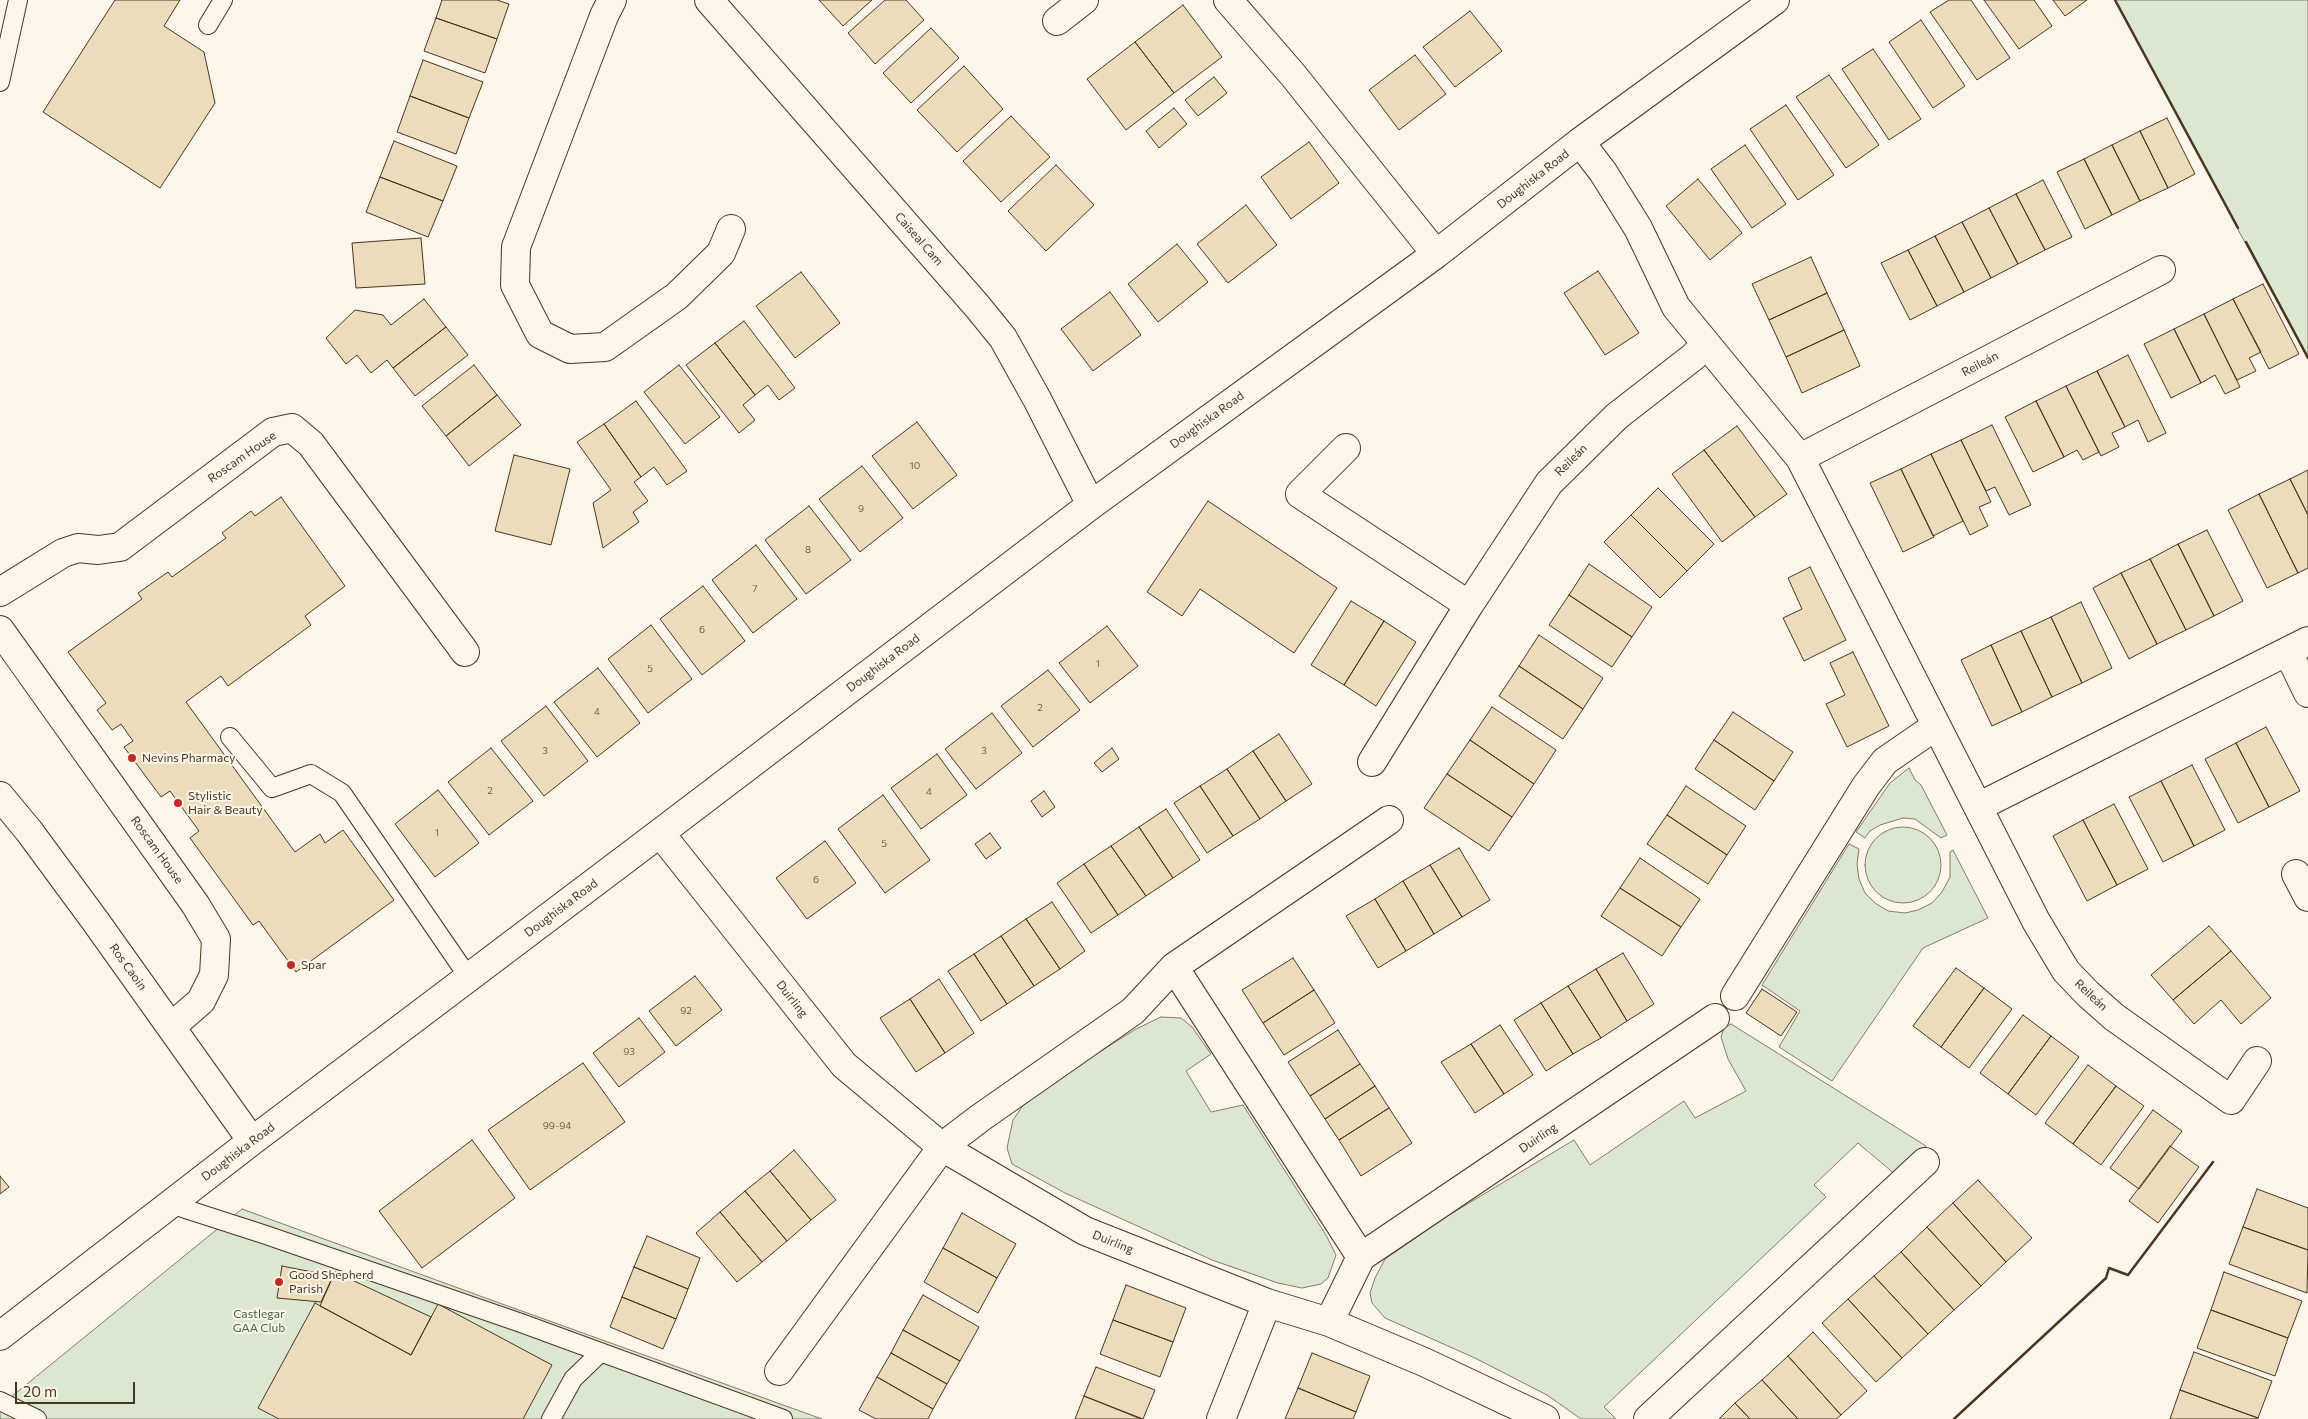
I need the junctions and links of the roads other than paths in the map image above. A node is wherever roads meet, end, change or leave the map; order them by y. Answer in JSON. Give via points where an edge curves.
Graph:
{"nodes":[{"id":1,"x":18,"y":0,"type":"edge"},
{"id":2,"x":223,"y":0,"type":"edge"},
{"id":3,"x":612,"y":0,"type":"edge"},
{"id":4,"x":709,"y":0,"type":"edge"},
{"id":5,"x":1084,"y":0,"type":"edge"},
{"id":6,"x":1228,"y":0,"type":"edge"},
{"id":7,"x":1775,"y":0,"type":"edge"},
{"id":8,"x":1057,"y":21,"type":"dead end"},
{"id":9,"x":208,"y":25,"type":"dead end"},
{"id":10,"x":0,"y":82,"type":"edge"},
{"id":11,"x":1580,"y":142,"type":"junction"},
{"id":12,"x":731,"y":229,"type":"dead end"},
{"id":13,"x":1436,"y":254,"type":"junction"},
{"id":14,"x":2161,"y":270,"type":"dead end"},
{"id":15,"x":1706,"y":344,"type":"junction"},
{"id":16,"x":1346,"y":448,"type":"dead end"},
{"id":17,"x":1800,"y":458,"type":"junction"},
{"id":18,"x":1091,"y":505,"type":"junction"},
{"id":19,"x":0,"y":592,"type":"edge"},
{"id":20,"x":1469,"y":604,"type":"junction"},
{"id":21,"x":0,"y":630,"type":"edge"},
{"id":22,"x":2298,"y":646,"type":"edge"},
{"id":23,"x":465,"y":652,"type":"dead end"},
{"id":24,"x":2308,"y":693,"type":"edge"},
{"id":25,"x":1936,"y":726,"type":"junction"},
{"id":26,"x":230,"y":737,"type":"dead end"},
{"id":27,"x":1372,"y":762,"type":"dead end"},
{"id":28,"x":0,"y":796,"type":"edge"},
{"id":29,"x":1978,"y":807,"type":"junction"},
{"id":30,"x":1389,"y":820,"type":"dead end"},
{"id":31,"x":660,"y":833,"type":"junction"},
{"id":32,"x":1174,"y":967,"type":"junction"},
{"id":33,"x":469,"y":978,"type":"junction"},
{"id":34,"x":1734,"y":996,"type":"dead end"},
{"id":35,"x":1715,"y":1018,"type":"dead end"},
{"id":36,"x":171,"y":1027,"type":"junction"},
{"id":37,"x":2257,"y":1061,"type":"dead end"},
{"id":38,"x":252,"y":1141,"type":"junction"},
{"id":39,"x":942,"y":1147,"type":"junction"},
{"id":40,"x":1925,"y":1162,"type":"dead end"},
{"id":41,"x":170,"y":1204,"type":"junction"},
{"id":42,"x":1361,"y":1257,"type":"junction"},
{"id":43,"x":1267,"y":1303,"type":"junction"},
{"id":44,"x":1329,"y":1322,"type":"junction"},
{"id":45,"x":0,"y":1336,"type":"edge"},
{"id":46,"x":601,"y":1352,"type":"junction"},
{"id":47,"x":779,"y":1371,"type":"dead end"},
{"id":48,"x":0,"y":1401,"type":"edge"},
{"id":49,"x":37,"y":1419,"type":"edge"},
{"id":50,"x":551,"y":1419,"type":"edge"},
{"id":51,"x":782,"y":1419,"type":"edge"},
{"id":52,"x":1221,"y":1419,"type":"edge"},
{"id":53,"x":1545,"y":1419,"type":"edge"},
{"id":54,"x":1648,"y":1419,"type":"edge"}],
"edges":[{"from":1,"to":10,"type":"lane"},
{"from":2,"to":9,"type":"lane"},
{"from":3,"to":12,"type":"street","via":[[516,247],[515,285],[540,334],[570,349],[605,347],[677,296],[722,253]]},
{"from":4,"to":18,"type":"street","name":"Caiseal Cam","via":[[1003,338]]},
{"from":5,"to":8,"type":"street"},
{"from":6,"to":13,"type":"street","via":[[1293,75]]},
{"from":7,"to":11,"type":"street","name":"Doughiska Road"},
{"from":11,"to":13,"type":"street","name":"Doughiska Road"},
{"from":11,"to":15,"type":"street","name":"Reileán","via":[[1638,228],[1676,307]]},
{"from":13,"to":18,"type":"street","name":"Doughiska Road"},
{"from":14,"to":17,"type":"street","name":"Reileán"},
{"from":15,"to":17,"type":"street","name":"Reileán"},
{"from":15,"to":20,"type":"street","name":"Reileán","via":[[1617,416],[1549,483]]},
{"from":16,"to":20,"type":"street","via":[[1300,494]]},
{"from":17,"to":25,"type":"street","name":"Reileán"},
{"from":18,"to":31,"type":"street","name":"Doughiska Road"},
{"from":19,"to":23,"type":"street","name":"Roscam House","via":[[63,553],[78,548],[120,547],[274,432],[292,428],[311,444]]},
{"from":20,"to":27,"type":"street","name":"Reileán"},
{"from":21,"to":36,"type":"street","name":"Roscam House","via":[[195,904],[216,939],[214,975],[201,1001]]},
{"from":22,"to":24,"type":"street"},
{"from":22,"to":29,"type":"street"},
{"from":25,"to":29,"type":"street","name":"Reileán"},
{"from":25,"to":34,"type":"street","via":[[1885,761],[1866,786]]},
{"from":26,"to":33,"type":"lane","via":[[272,788],[311,774],[342,793]]},
{"from":28,"to":36,"type":"street","name":"Ros Caoin"},
{"from":29,"to":37,"type":"street","name":"Reileán","via":[[2036,921],[2066,971],[2088,994],[2114,1017],[2231,1100]]},
{"from":30,"to":32,"type":"street"},
{"from":31,"to":33,"type":"street","name":"Doughiska Road"},
{"from":31,"to":39,"type":"street","name":"Duirling","via":[[844,1065]]},
{"from":32,"to":39,"type":"street","via":[[1133,1011]]},
{"from":32,"to":42,"type":"street"},
{"from":33,"to":38,"type":"street","name":"Doughiska Road"},
{"from":35,"to":42,"type":"street","name":"Duirling"},
{"from":36,"to":38,"type":"street","name":"Ros Caoin"},
{"from":38,"to":41,"type":"street","name":"Doughiska Road"},
{"from":39,"to":43,"type":"street","name":"Duirling","via":[[1085,1230]]},
{"from":39,"to":47,"type":"street"},
{"from":40,"to":54,"type":"street"},
{"from":41,"to":45,"type":"street","name":"Doughiska Road"},
{"from":41,"to":46,"type":"lane"},
{"from":42,"to":44,"type":"street","name":"Duirling"},
{"from":43,"to":44,"type":"street","name":"Duirling"},
{"from":43,"to":52,"type":"street"},
{"from":44,"to":53,"type":"street","name":"Duirling"},
{"from":46,"to":50,"type":"lane","via":[[573,1379]]},
{"from":46,"to":51,"type":"lane"},
{"from":48,"to":49,"type":"lane"}]}
